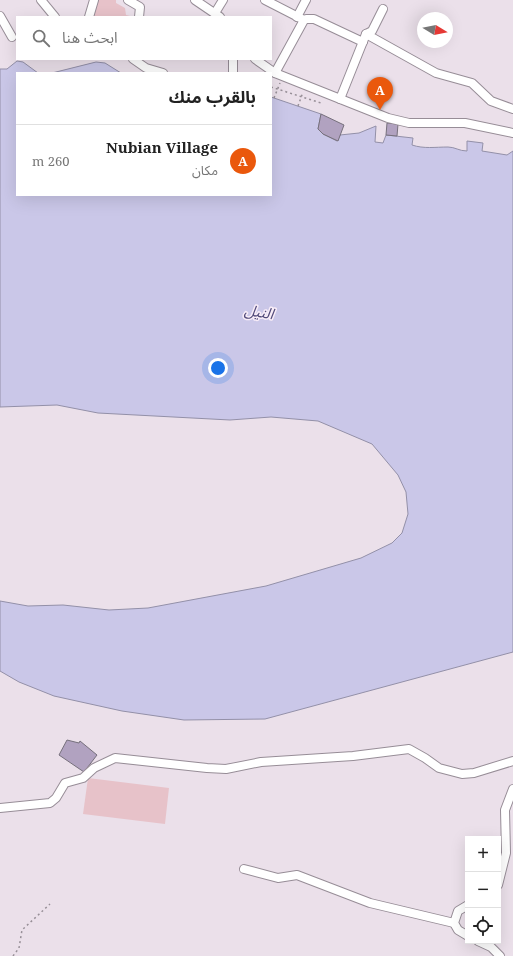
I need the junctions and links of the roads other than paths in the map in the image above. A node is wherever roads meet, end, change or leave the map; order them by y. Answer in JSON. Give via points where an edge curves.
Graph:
{"nodes":[{"id":1,"x":41,"y":0,"type":"edge"},
{"id":2,"x":94,"y":0,"type":"edge"},
{"id":3,"x":195,"y":0,"type":"edge"},
{"id":4,"x":223,"y":0,"type":"edge"},
{"id":5,"x":266,"y":0,"type":"edge"},
{"id":6,"x":306,"y":0,"type":"edge"},
{"id":7,"x":131,"y":1,"type":"edge"},
{"id":8,"x":383,"y":9,"type":"dead end"},
{"id":9,"x":217,"y":15,"type":"edge"},
{"id":10,"x":0,"y":16,"type":"edge"},
{"id":11,"x":55,"y":16,"type":"edge"},
{"id":12,"x":89,"y":16,"type":"edge"},
{"id":13,"x":138,"y":16,"type":"edge"},
{"id":14,"x":300,"y":18,"type":"junction"},
{"id":15,"x":366,"y":34,"type":"junction"},
{"id":16,"x":12,"y":37,"type":"dead end"},
{"id":17,"x":363,"y":42,"type":"junction"},
{"id":18,"x":134,"y":60,"type":"edge"},
{"id":19,"x":233,"y":60,"type":"edge"},
{"id":20,"x":256,"y":60,"type":"edge"},
{"id":21,"x":160,"y":72,"type":"edge"},
{"id":22,"x":233,"y":72,"type":"edge"},
{"id":23,"x":279,"y":75,"type":"junction"},
{"id":24,"x":340,"y":99,"type":"junction"},
{"id":25,"x":513,"y":109,"type":"edge"},
{"id":26,"x":513,"y":133,"type":"edge"},
{"id":27,"x":513,"y":761,"type":"edge"},
{"id":28,"x":513,"y":789,"type":"edge"},
{"id":29,"x":0,"y":808,"type":"edge"},
{"id":30,"x":244,"y":869,"type":"dead end"},
{"id":31,"x":501,"y":873,"type":"edge"},
{"id":32,"x":465,"y":907,"type":"edge"},
{"id":33,"x":454,"y":923,"type":"junction"},
{"id":34,"x":465,"y":934,"type":"edge"},
{"id":35,"x":484,"y":944,"type":"edge"},
{"id":36,"x":500,"y":956,"type":"edge"}],
"edges":[{"from":1,"to":11,"type":"street"},
{"from":2,"to":12,"type":"street"},
{"from":3,"to":9,"type":"street"},
{"from":4,"to":9,"type":"street"},
{"from":5,"to":14,"type":"street"},
{"from":6,"to":14,"type":"street"},
{"from":7,"to":13,"type":"street","via":[[140,7]]},
{"from":8,"to":15,"type":"street","via":[[372,31]]},
{"from":10,"to":16,"type":"street"},
{"from":14,"to":17,"type":"street","via":[[314,19]]},
{"from":14,"to":23,"type":"street"},
{"from":15,"to":17,"type":"street"},
{"from":15,"to":25,"type":"street","via":[[436,73],[472,83],[491,102]]},
{"from":17,"to":24,"type":"street"},
{"from":18,"to":21,"type":"street","via":[[146,68]]},
{"from":19,"to":22,"type":"street"},
{"from":20,"to":23,"type":"street"},
{"from":23,"to":24,"type":"street"},
{"from":24,"to":26,"type":"street","via":[[388,118],[409,123],[465,123]]},
{"from":27,"to":29,"type":"street","via":[[462,774],[439,768],[409,749],[353,756],[261,762],[226,769],[115,758],[94,768],[83,778],[65,783],[50,803]]},
{"from":28,"to":31,"type":"street","via":[[506,810],[506,853]]},
{"from":30,"to":33,"type":"street","via":[[278,878],[296,875],[370,903]]},
{"from":32,"to":33,"type":"street","via":[[458,912]]},
{"from":33,"to":34,"type":"street","via":[[458,930]]},
{"from":35,"to":36,"type":"street"}]}
